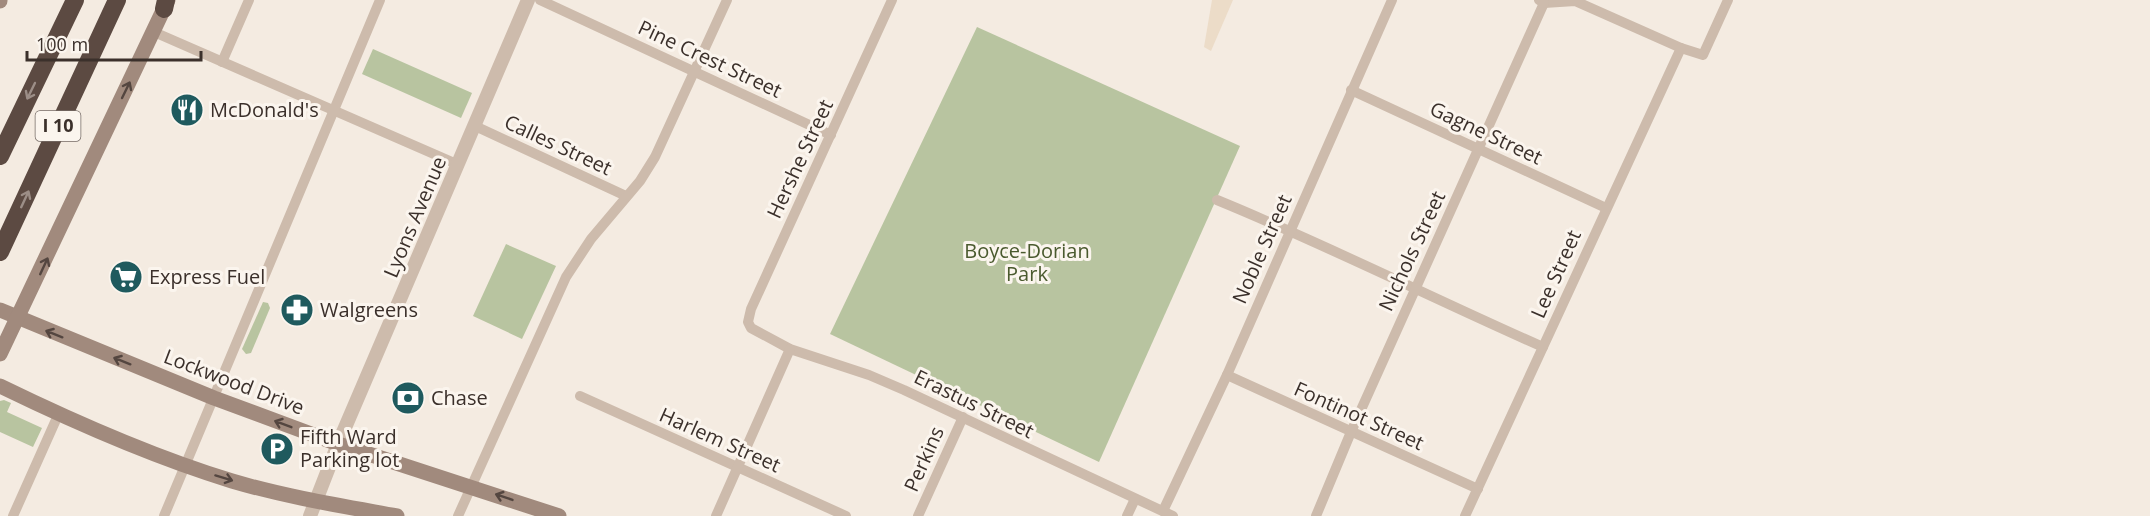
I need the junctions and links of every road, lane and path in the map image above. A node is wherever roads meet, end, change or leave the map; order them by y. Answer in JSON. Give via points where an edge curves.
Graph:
{"nodes":[{"id":1,"x":75,"y":0,"type":"edge"},
{"id":2,"x":117,"y":0,"type":"edge"},
{"id":3,"x":249,"y":0,"type":"edge"},
{"id":4,"x":380,"y":0,"type":"edge"},
{"id":5,"x":528,"y":0,"type":"edge"},
{"id":6,"x":540,"y":0,"type":"edge"},
{"id":7,"x":727,"y":0,"type":"edge"},
{"id":8,"x":892,"y":0,"type":"edge"},
{"id":9,"x":1392,"y":0,"type":"edge"},
{"id":10,"x":1728,"y":0,"type":"edge"},
{"id":11,"x":1575,"y":1,"type":"edge"},
{"id":12,"x":1541,"y":2,"type":"edge"},
{"id":13,"x":166,"y":3,"type":"edge"},
{"id":14,"x":153,"y":32,"type":"junction"},
{"id":15,"x":1681,"y":48,"type":"junction"},
{"id":16,"x":222,"y":62,"type":"junction"},
{"id":17,"x":694,"y":71,"type":"junction"},
{"id":18,"x":1351,"y":90,"type":"junction"},
{"id":19,"x":333,"y":113,"type":"junction"},
{"id":20,"x":475,"y":126,"type":"junction"},
{"id":21,"x":831,"y":135,"type":"junction"},
{"id":22,"x":1479,"y":150,"type":"junction"},
{"id":23,"x":0,"y":156,"type":"edge"},
{"id":24,"x":459,"y":165,"type":"junction"},
{"id":25,"x":626,"y":196,"type":"junction"},
{"id":26,"x":1217,"y":200,"type":"dead end"},
{"id":27,"x":1606,"y":208,"type":"junction"},
{"id":28,"x":1291,"y":230,"type":"junction"},
{"id":29,"x":0,"y":252,"type":"edge"},
{"id":30,"x":1414,"y":290,"type":"junction"},
{"id":31,"x":1,"y":311,"type":"edge"},
{"id":32,"x":17,"y":318,"type":"junction"},
{"id":33,"x":755,"y":332,"type":"joint"},
{"id":34,"x":1543,"y":347,"type":"junction"},
{"id":35,"x":790,"y":350,"type":"junction"},
{"id":36,"x":0,"y":354,"type":"edge"},
{"id":37,"x":1227,"y":375,"type":"junction"},
{"id":38,"x":0,"y":386,"type":"edge"},
{"id":39,"x":580,"y":396,"type":"dead end"},
{"id":40,"x":214,"y":398,"type":"junction"},
{"id":41,"x":59,"y":413,"type":"junction"},
{"id":42,"x":963,"y":417,"type":"junction"},
{"id":43,"x":1351,"y":432,"type":"junction"},
{"id":44,"x":338,"y":444,"type":"junction"},
{"id":45,"x":186,"y":465,"type":"junction"},
{"id":46,"x":737,"y":468,"type":"junction"},
{"id":47,"x":470,"y":485,"type":"junction"},
{"id":48,"x":1478,"y":489,"type":"junction"},
{"id":49,"x":1135,"y":499,"type":"junction"},
{"id":50,"x":316,"y":501,"type":"junction"},
{"id":51,"x":1168,"y":514,"type":"edge"},
{"id":52,"x":13,"y":516,"type":"edge"},
{"id":53,"x":164,"y":516,"type":"edge"},
{"id":54,"x":310,"y":516,"type":"edge"},
{"id":55,"x":397,"y":516,"type":"edge"},
{"id":56,"x":458,"y":516,"type":"edge"},
{"id":57,"x":559,"y":516,"type":"edge"},
{"id":58,"x":716,"y":516,"type":"edge"},
{"id":59,"x":846,"y":516,"type":"edge"},
{"id":60,"x":918,"y":516,"type":"edge"},
{"id":61,"x":1127,"y":516,"type":"edge"},
{"id":62,"x":1316,"y":516,"type":"edge"},
{"id":63,"x":1465,"y":516,"type":"edge"}],
"edges":[{"from":1,"to":23,"type":"highway","number":"I 10","one_way":true},
{"from":29,"to":2,"type":"highway","number":"I 10","one_way":true},
{"from":3,"to":16,"type":"street"},
{"from":4,"to":19,"type":"street"},
{"from":5,"to":20,"type":"street","name":"Lyons Avenue"},
{"from":6,"to":17,"type":"street","name":"Pine Crest Street"},
{"from":7,"to":17,"type":"street"},
{"from":8,"to":21,"type":"street","name":"Hershe Street"},
{"from":9,"to":18,"type":"street","name":"Noble Street"},
{"from":10,"to":15,"type":"street","via":[[1703,55]]},
{"from":11,"to":12,"type":"street"},
{"from":11,"to":15,"type":"street"},
{"from":12,"to":22,"type":"street","name":"Nichols Street"},
{"from":13,"to":14,"type":"main road"},
{"from":14,"to":16,"type":"street"},
{"from":32,"to":14,"type":"main road","one_way":true},
{"from":15,"to":27,"type":"street","name":"Lee Street"},
{"from":16,"to":19,"type":"street"},
{"from":17,"to":21,"type":"street","name":"Pine Crest Street"},
{"from":17,"to":25,"type":"street","via":[[655,157]]},
{"from":18,"to":22,"type":"street","name":"Gagne Street"},
{"from":18,"to":28,"type":"street","name":"Noble Street"},
{"from":19,"to":24,"type":"street"},
{"from":19,"to":40,"type":"street"},
{"from":20,"to":24,"type":"street","name":"Lyons Avenue"},
{"from":20,"to":25,"type":"street","name":"Calles Street"},
{"from":21,"to":33,"type":"street","name":"Hershe Street","via":[[751,309],[748,322]]},
{"from":22,"to":27,"type":"street","name":"Gagne Street"},
{"from":22,"to":30,"type":"street","name":"Nichols Street"},
{"from":24,"to":44,"type":"street","name":"Lyons Avenue"},
{"from":25,"to":47,"type":"street","via":[[566,278]]},
{"from":26,"to":28,"type":"street"},
{"from":27,"to":34,"type":"street","name":"Lee Street"},
{"from":28,"to":30,"type":"street"},
{"from":28,"to":37,"type":"street","name":"Noble Street"},
{"from":30,"to":34,"type":"street"},
{"from":30,"to":43,"type":"street","name":"Nichols Street"},
{"from":31,"to":32,"type":"main road","name":"Lockwood Drive"},
{"from":32,"to":36,"type":"main road"},
{"from":40,"to":32,"type":"main road","name":"Lockwood Drive","one_way":true},
{"from":33,"to":35,"type":"street","name":"Erastus Street"},
{"from":34,"to":48,"type":"street","name":"Lee Street"},
{"from":35,"to":42,"type":"street","name":"Erastus Street","via":[[869,375]]},
{"from":35,"to":46,"type":"street"},
{"from":37,"to":43,"type":"street","name":"Fontinot Street"},
{"from":37,"to":51,"type":"street","name":"Noble Street"},
{"from":38,"to":41,"type":"main road"},
{"from":39,"to":46,"type":"street","name":"Harlem Street"},
{"from":44,"to":40,"type":"main road","name":"Lockwood Drive","one_way":true},
{"from":40,"to":45,"type":"street"},
{"from":41,"to":45,"type":"main road"},
{"from":41,"to":52,"type":"street"},
{"from":42,"to":49,"type":"street","name":"Erastus Street"},
{"from":42,"to":60,"type":"street","name":"Perkins"},
{"from":43,"to":48,"type":"street","name":"Fontinot Street"},
{"from":43,"to":62,"type":"street","name":"Nichols Street"},
{"from":44,"to":47,"type":"main road","name":"Lockwood Drive"},
{"from":44,"to":50,"type":"street","name":"Lyons Avenue"},
{"from":45,"to":50,"type":"main road","one_way":true},
{"from":45,"to":53,"type":"street"},
{"from":46,"to":58,"type":"street"},
{"from":46,"to":59,"type":"street","name":"Harlem Street"},
{"from":47,"to":56,"type":"street"},
{"from":57,"to":47,"type":"main road","name":"Lockwood Drive","one_way":true},
{"from":48,"to":63,"type":"street","name":"Lee Street"},
{"from":49,"to":51,"type":"street","name":"Erastus Street"},
{"from":49,"to":61,"type":"street"},
{"from":50,"to":54,"type":"street","name":"Lyons Avenue"},
{"from":50,"to":55,"type":"main road"}]}
